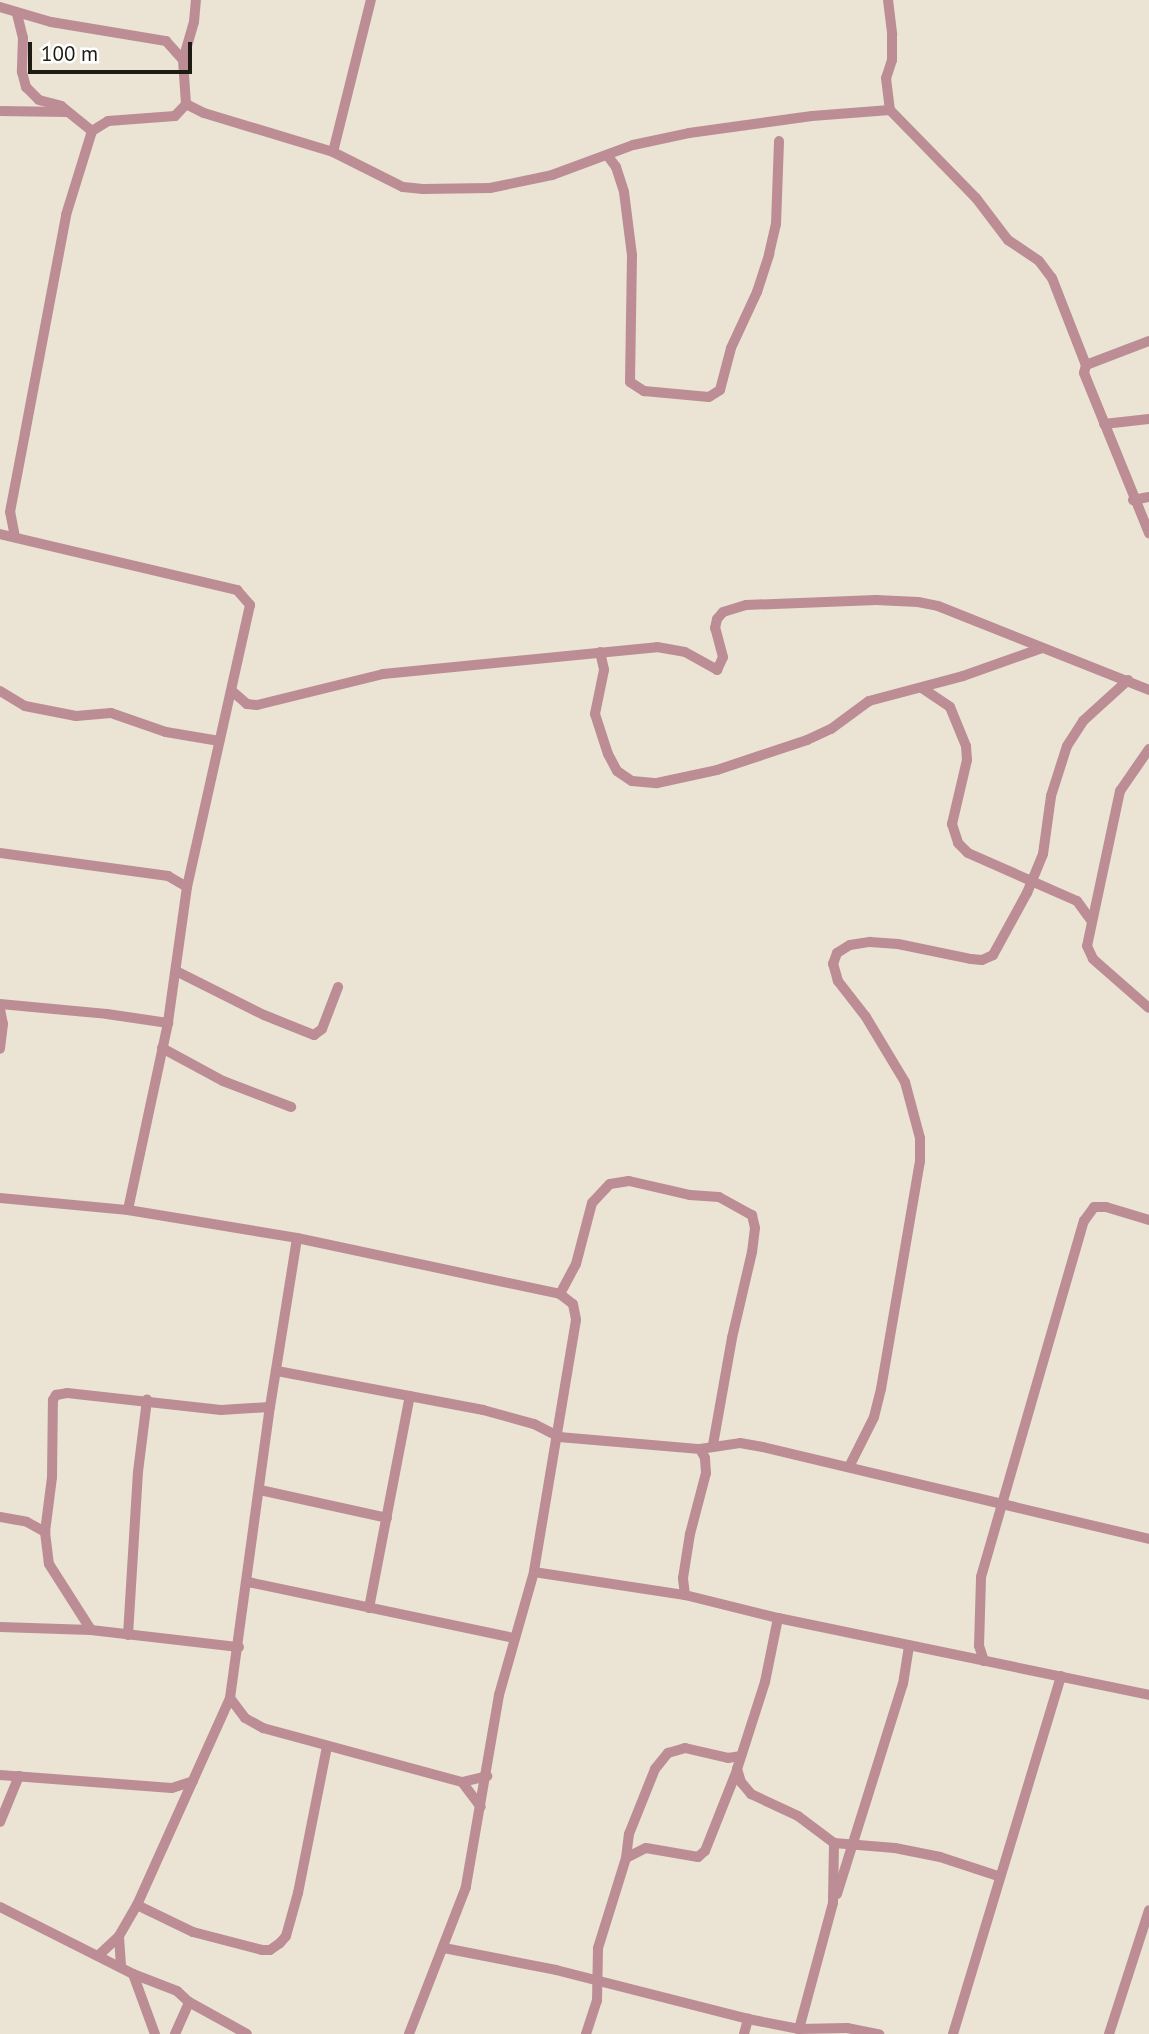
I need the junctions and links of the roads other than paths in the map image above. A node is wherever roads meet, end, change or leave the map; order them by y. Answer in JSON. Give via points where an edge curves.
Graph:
{"nodes":[{"id":1,"x":196,"y":0,"type":"edge"},
{"id":2,"x":888,"y":0,"type":"edge"},
{"id":3,"x":367,"y":1,"type":"edge"},
{"id":4,"x":0,"y":7,"type":"edge"},
{"id":5,"x":17,"y":14,"type":"junction"},
{"id":6,"x":183,"y":60,"type":"junction"},
{"id":7,"x":186,"y":104,"type":"junction"},
{"id":8,"x":890,"y":110,"type":"junction"},
{"id":9,"x":0,"y":111,"type":"edge"},
{"id":10,"x":69,"y":113,"type":"junction"},
{"id":11,"x":92,"y":131,"type":"junction"},
{"id":12,"x":779,"y":141,"type":"dead end"},
{"id":13,"x":332,"y":152,"type":"junction"},
{"id":14,"x":607,"y":155,"type":"junction"},
{"id":15,"x":1149,"y":341,"type":"edge"},
{"id":16,"x":1086,"y":365,"type":"junction"},
{"id":17,"x":1149,"y":419,"type":"edge"},
{"id":18,"x":1104,"y":424,"type":"junction"},
{"id":19,"x":1149,"y":497,"type":"edge"},
{"id":20,"x":1133,"y":500,"type":"junction"},
{"id":21,"x":1149,"y":533,"type":"edge"},
{"id":22,"x":0,"y":534,"type":"edge"},
{"id":23,"x":15,"y":537,"type":"junction"},
{"id":24,"x":1042,"y":648,"type":"junction"},
{"id":25,"x":600,"y":652,"type":"junction"},
{"id":26,"x":1128,"y":680,"type":"junction"},
{"id":27,"x":922,"y":688,"type":"junction"},
{"id":28,"x":1149,"y":690,"type":"edge"},
{"id":29,"x":0,"y":691,"type":"edge"},
{"id":30,"x":232,"y":691,"type":"junction"},
{"id":31,"x":219,"y":741,"type":"junction"},
{"id":32,"x":1149,"y":749,"type":"edge"},
{"id":33,"x":0,"y":853,"type":"edge"},
{"id":34,"x":1034,"y":880,"type":"junction"},
{"id":35,"x":187,"y":887,"type":"junction"},
{"id":36,"x":1098,"y":890,"type":"junction"},
{"id":37,"x":1077,"y":901,"type":"junction"},
{"id":38,"x":1091,"y":920,"type":"junction"},
{"id":39,"x":176,"y":971,"type":"junction"},
{"id":40,"x":338,"y":987,"type":"dead end"},
{"id":41,"x":0,"y":1007,"type":"edge"},
{"id":42,"x":1149,"y":1008,"type":"edge"},
{"id":43,"x":167,"y":1023,"type":"junction"},
{"id":44,"x":162,"y":1048,"type":"junction"},
{"id":45,"x":0,"y":1049,"type":"edge"},
{"id":46,"x":290,"y":1107,"type":"dead end"},
{"id":47,"x":0,"y":1198,"type":"edge"},
{"id":48,"x":128,"y":1210,"type":"junction"},
{"id":49,"x":1149,"y":1220,"type":"edge"},
{"id":50,"x":297,"y":1238,"type":"junction"},
{"id":51,"x":561,"y":1294,"type":"junction"},
{"id":52,"x":277,"y":1371,"type":"junction"},
{"id":53,"x":410,"y":1396,"type":"junction"},
{"id":54,"x":147,"y":1400,"type":"junction"},
{"id":55,"x":270,"y":1407,"type":"junction"},
{"id":56,"x":559,"y":1437,"type":"junction"},
{"id":57,"x":713,"y":1445,"type":"junction"},
{"id":58,"x":700,"y":1449,"type":"junction"},
{"id":59,"x":849,"y":1467,"type":"junction"},
{"id":60,"x":260,"y":1490,"type":"junction"},
{"id":61,"x":1000,"y":1504,"type":"junction"},
{"id":62,"x":0,"y":1517,"type":"edge"},
{"id":63,"x":387,"y":1518,"type":"junction"},
{"id":64,"x":45,"y":1532,"type":"junction"},
{"id":65,"x":1149,"y":1539,"type":"edge"},
{"id":66,"x":534,"y":1572,"type":"junction"},
{"id":67,"x":247,"y":1582,"type":"junction"},
{"id":68,"x":685,"y":1595,"type":"junction"},
{"id":69,"x":369,"y":1608,"type":"junction"},
{"id":70,"x":778,"y":1618,"type":"junction"},
{"id":71,"x":0,"y":1627,"type":"edge"},
{"id":72,"x":91,"y":1630,"type":"junction"},
{"id":73,"x":128,"y":1635,"type":"junction"},
{"id":74,"x":514,"y":1639,"type":"junction"},
{"id":75,"x":909,"y":1645,"type":"junction"},
{"id":76,"x":239,"y":1647,"type":"junction"},
{"id":77,"x":984,"y":1661,"type":"junction"},
{"id":78,"x":1061,"y":1676,"type":"junction"},
{"id":79,"x":1149,"y":1695,"type":"edge"},
{"id":80,"x":230,"y":1698,"type":"junction"},
{"id":81,"x":327,"y":1747,"type":"junction"},
{"id":82,"x":740,"y":1756,"type":"junction"},
{"id":83,"x":737,"y":1769,"type":"junction"},
{"id":84,"x":0,"y":1775,"type":"edge"},
{"id":85,"x":19,"y":1776,"type":"junction"},
{"id":86,"x":487,"y":1776,"type":"junction"},
{"id":87,"x":193,"y":1781,"type":"junction"},
{"id":88,"x":462,"y":1782,"type":"junction"},
{"id":89,"x":172,"y":1788,"type":"junction"},
{"id":90,"x":182,"y":1806,"type":"junction"},
{"id":91,"x":481,"y":1807,"type":"junction"},
{"id":92,"x":0,"y":1822,"type":"edge"},
{"id":93,"x":834,"y":1843,"type":"junction"},
{"id":94,"x":852,"y":1846,"type":"junction"},
{"id":95,"x":626,"y":1858,"type":"junction"},
{"id":96,"x":998,"y":1876,"type":"junction"},
{"id":97,"x":833,"y":1903,"type":"junction"},
{"id":98,"x":137,"y":1905,"type":"junction"},
{"id":99,"x":0,"y":1907,"type":"edge"},
{"id":100,"x":1149,"y":1910,"type":"edge"},
{"id":101,"x":119,"y":1937,"type":"junction"},
{"id":102,"x":444,"y":1948,"type":"junction"},
{"id":103,"x":100,"y":1954,"type":"junction"},
{"id":104,"x":121,"y":1966,"type":"junction"},
{"id":105,"x":133,"y":1974,"type":"junction"},
{"id":106,"x":599,"y":1980,"type":"junction"},
{"id":107,"x":189,"y":2002,"type":"junction"},
{"id":108,"x":748,"y":2019,"type":"junction"},
{"id":109,"x":799,"y":2029,"type":"junction"},
{"id":110,"x":155,"y":2034,"type":"edge"},
{"id":111,"x":175,"y":2034,"type":"edge"},
{"id":112,"x":247,"y":2034,"type":"edge"},
{"id":113,"x":409,"y":2034,"type":"edge"},
{"id":114,"x":586,"y":2034,"type":"edge"},
{"id":115,"x":744,"y":2034,"type":"edge"},
{"id":116,"x":879,"y":2034,"type":"edge"},
{"id":117,"x":953,"y":2034,"type":"edge"},
{"id":118,"x":1109,"y":2034,"type":"edge"}],
"edges":[{"from":1,"to":6,"type":"street"},
{"from":2,"to":8,"type":"street"},
{"from":3,"to":13,"type":"street"},
{"from":4,"to":5,"type":"street"},
{"from":5,"to":6,"type":"street","via":[[166,41]]},
{"from":5,"to":10,"type":"street","via":[[26,87],[39,100]]},
{"from":6,"to":7,"type":"street"},
{"from":7,"to":11,"type":"street","via":[[175,116],[108,121]]},
{"from":7,"to":13,"type":"street"},
{"from":8,"to":14,"type":"street","via":[[689,133]]},
{"from":8,"to":16,"type":"street","via":[[976,198],[1007,240],[1039,261],[1052,278]]},
{"from":9,"to":10,"type":"street"},
{"from":10,"to":11,"type":"street"},
{"from":11,"to":23,"type":"street","via":[[66,215],[27,419],[10,512]]},
{"from":12,"to":14,"type":"street","via":[[778,201],[769,254],[731,348],[720,390],[709,397],[644,391],[630,382],[632,255],[624,192]]},
{"from":13,"to":14,"type":"street","via":[[403,187],[423,189],[490,188],[552,175]]},
{"from":15,"to":16,"type":"street"},
{"from":16,"to":18,"type":"street","via":[[1084,373]]},
{"from":17,"to":18,"type":"street"},
{"from":18,"to":20,"type":"street"},
{"from":19,"to":20,"type":"street"},
{"from":20,"to":21,"type":"street"},
{"from":22,"to":23,"type":"street"},
{"from":23,"to":30,"type":"street","via":[[237,590],[246,596],[250,605]]},
{"from":24,"to":25,"type":"street","via":[[938,606],[876,600],[746,605],[723,612],[715,628],[723,657],[717,670],[673,648]]},
{"from":24,"to":26,"type":"street"},
{"from":24,"to":27,"type":"street"},
{"from":25,"to":27,"type":"street","via":[[604,670],[597,723],[617,771],[632,781],[657,783],[717,770],[819,734],[869,701]]},
{"from":25,"to":30,"type":"street","via":[[383,674],[257,705],[247,704]]},
{"from":26,"to":28,"type":"street"},
{"from":26,"to":34,"type":"street","via":[[1083,721],[1067,746],[1051,796],[1044,854]]},
{"from":27,"to":34,"type":"street","via":[[950,706],[966,746],[952,824],[958,844],[968,853]]},
{"from":29,"to":31,"type":"street","via":[[25,706],[76,716],[111,713],[166,732]]},
{"from":30,"to":31,"type":"street"},
{"from":31,"to":35,"type":"street"},
{"from":32,"to":36,"type":"street","via":[[1120,790]]},
{"from":33,"to":35,"type":"street","via":[[169,876]]},
{"from":34,"to":37,"type":"street"},
{"from":34,"to":59,"type":"street","via":[[993,956],[982,960],[870,942],[850,945],[837,953],[833,964],[838,981],[899,1070],[920,1138],[920,1162],[881,1389],[874,1417]]},
{"from":35,"to":39,"type":"street"},
{"from":36,"to":37,"type":"street"},
{"from":36,"to":38,"type":"street"},
{"from":37,"to":38,"type":"street"},
{"from":38,"to":42,"type":"street","via":[[1087,946],[1093,959]]},
{"from":39,"to":40,"type":"street","via":[[314,1035],[322,1028]]},
{"from":39,"to":43,"type":"street"},
{"from":41,"to":43,"type":"street"},
{"from":41,"to":45,"type":"street"},
{"from":43,"to":44,"type":"street"},
{"from":44,"to":46,"type":"street","via":[[223,1081]]},
{"from":44,"to":48,"type":"street"},
{"from":47,"to":48,"type":"street"},
{"from":48,"to":50,"type":"street"},
{"from":49,"to":61,"type":"street","via":[[1106,1207],[1088,1212]]},
{"from":50,"to":51,"type":"street"},
{"from":50,"to":52,"type":"street"},
{"from":51,"to":56,"type":"street","via":[[573,1304],[576,1320]]},
{"from":51,"to":57,"type":"street","via":[[576,1264],[592,1203],[610,1184],[629,1181],[719,1198],[752,1215],[752,1252]]},
{"from":52,"to":53,"type":"street"},
{"from":52,"to":55,"type":"street"},
{"from":53,"to":56,"type":"street","via":[[483,1409],[534,1424]]},
{"from":53,"to":63,"type":"street"},
{"from":54,"to":55,"type":"street","via":[[221,1410]]},
{"from":54,"to":64,"type":"street","via":[[56,1395]]},
{"from":54,"to":73,"type":"street"},
{"from":55,"to":60,"type":"street"},
{"from":56,"to":58,"type":"street"},
{"from":56,"to":66,"type":"street"},
{"from":57,"to":58,"type":"street"},
{"from":57,"to":59,"type":"street","via":[[752,1445]]},
{"from":58,"to":68,"type":"street","via":[[706,1473],[690,1534]]},
{"from":59,"to":61,"type":"street"},
{"from":60,"to":63,"type":"street"},
{"from":60,"to":67,"type":"street"},
{"from":61,"to":65,"type":"street"},
{"from":61,"to":77,"type":"street","via":[[981,1577],[979,1646]]},
{"from":62,"to":64,"type":"street","via":[[27,1522]]},
{"from":63,"to":69,"type":"street"},
{"from":64,"to":72,"type":"street","via":[[49,1563]]},
{"from":66,"to":68,"type":"street"},
{"from":66,"to":74,"type":"street"},
{"from":67,"to":69,"type":"street"},
{"from":67,"to":76,"type":"street"},
{"from":68,"to":70,"type":"street"},
{"from":69,"to":74,"type":"street"},
{"from":70,"to":75,"type":"street"},
{"from":70,"to":82,"type":"street","via":[[765,1682]]},
{"from":71,"to":72,"type":"street"},
{"from":72,"to":73,"type":"street"},
{"from":73,"to":76,"type":"street"},
{"from":74,"to":86,"type":"street","via":[[499,1695]]},
{"from":75,"to":77,"type":"street"},
{"from":75,"to":94,"type":"street","via":[[903,1684]]},
{"from":76,"to":80,"type":"street"},
{"from":77,"to":78,"type":"street"},
{"from":78,"to":79,"type":"street"},
{"from":78,"to":96,"type":"street"},
{"from":80,"to":81,"type":"street","via":[[245,1718],[263,1728]]},
{"from":80,"to":87,"type":"street"},
{"from":81,"to":88,"type":"street"},
{"from":81,"to":98,"type":"street","via":[[298,1893],[280,1943],[262,1950],[193,1932]]},
{"from":82,"to":83,"type":"street"},
{"from":82,"to":95,"type":"street","via":[[728,1758],[685,1748],[668,1753],[648,1786],[629,1835]]},
{"from":83,"to":93,"type":"street","via":[[751,1794],[798,1816]]},
{"from":83,"to":95,"type":"street","via":[[705,1851],[698,1857],[646,1847]]},
{"from":84,"to":85,"type":"street"},
{"from":85,"to":89,"type":"street"},
{"from":85,"to":92,"type":"street"},
{"from":86,"to":88,"type":"street"},
{"from":86,"to":91,"type":"street"},
{"from":87,"to":89,"type":"street"},
{"from":87,"to":90,"type":"street"},
{"from":88,"to":91,"type":"street"},
{"from":89,"to":90,"type":"street"},
{"from":90,"to":98,"type":"street"},
{"from":91,"to":102,"type":"street","via":[[467,1887]]},
{"from":93,"to":94,"type":"street"},
{"from":93,"to":97,"type":"street"},
{"from":94,"to":96,"type":"street","via":[[940,1857]]},
{"from":94,"to":97,"type":"street"},
{"from":95,"to":106,"type":"street","via":[[598,1948]]},
{"from":96,"to":117,"type":"street"},
{"from":97,"to":109,"type":"street"},
{"from":98,"to":101,"type":"street"},
{"from":99,"to":103,"type":"street"},
{"from":100,"to":118,"type":"street"},
{"from":101,"to":103,"type":"street"},
{"from":101,"to":104,"type":"street"},
{"from":102,"to":106,"type":"street"},
{"from":102,"to":113,"type":"street"},
{"from":103,"to":104,"type":"street"},
{"from":104,"to":105,"type":"street"},
{"from":105,"to":107,"type":"street","via":[[177,1991]]},
{"from":105,"to":110,"type":"street"},
{"from":106,"to":108,"type":"street"},
{"from":106,"to":114,"type":"street"},
{"from":107,"to":111,"type":"street"},
{"from":107,"to":112,"type":"street"},
{"from":108,"to":109,"type":"street"},
{"from":108,"to":115,"type":"street"},
{"from":109,"to":116,"type":"street","via":[[847,2028]]}]}
